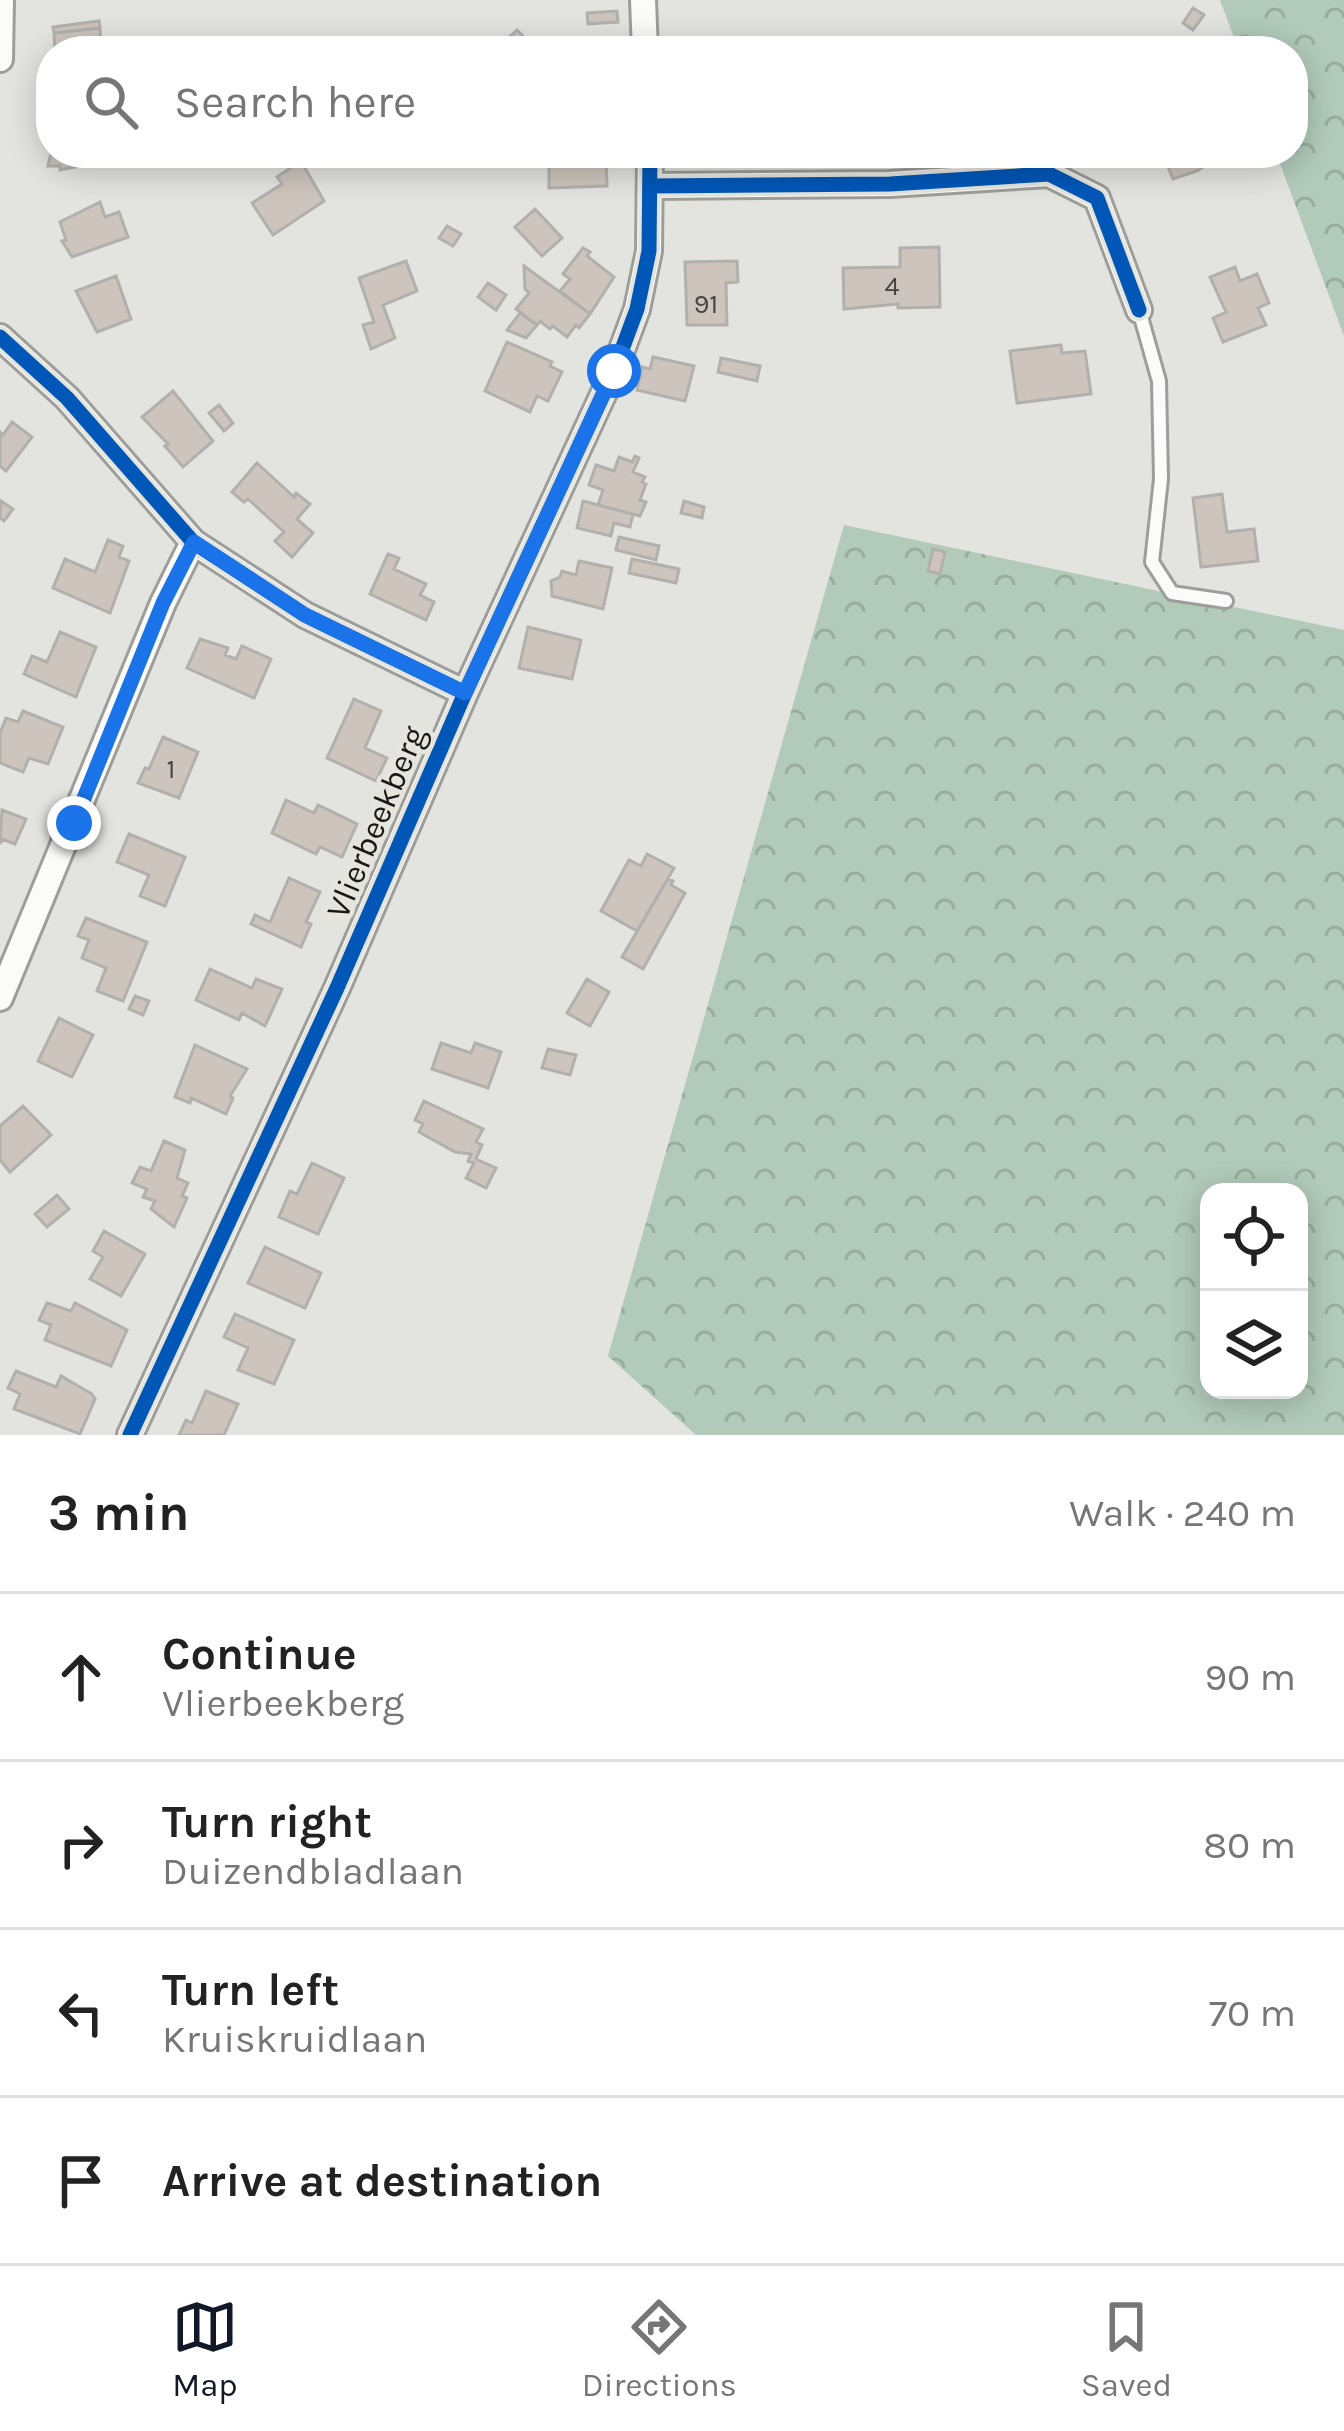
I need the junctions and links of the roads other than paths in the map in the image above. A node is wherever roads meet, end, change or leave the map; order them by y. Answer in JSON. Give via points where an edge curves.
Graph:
{"nodes":[{"id":1,"x":1,"y":0,"type":"edge"},
{"id":2,"x":643,"y":0,"type":"edge"},
{"id":3,"x":644,"y":36,"type":"edge"},
{"id":4,"x":0,"y":58,"type":"edge"},
{"id":5,"x":650,"y":168,"type":"edge"},
{"id":6,"x":651,"y":186,"type":"junction"},
{"id":7,"x":1138,"y":310,"type":"joint"},
{"id":8,"x":0,"y":337,"type":"edge"},
{"id":9,"x":194,"y":542,"type":"junction"},
{"id":10,"x":1226,"y":601,"type":"dead end"},
{"id":11,"x":465,"y":693,"type":"junction"},
{"id":12,"x":0,"y":998,"type":"edge"},
{"id":13,"x":130,"y":1435,"type":"edge"}],
"edges":[{"from":1,"to":4,"type":"street"},
{"from":2,"to":3,"type":"street"},
{"from":5,"to":6,"type":"street","name":"Vlierbeekberg"},
{"from":6,"to":7,"type":"street","via":[[1048,174],[1097,198]]},
{"from":6,"to":11,"type":"street","name":"Vlierbeekberg","via":[[637,309]]},
{"from":7,"to":10,"type":"lane","via":[[1159,381],[1152,562],[1172,593]]},
{"from":8,"to":9,"type":"street","via":[[67,398]]},
{"from":9,"to":11,"type":"street","via":[[305,615]]},
{"from":9,"to":12,"type":"street"},
{"from":11,"to":13,"type":"street","name":"Vlierbeekberg"}]}
